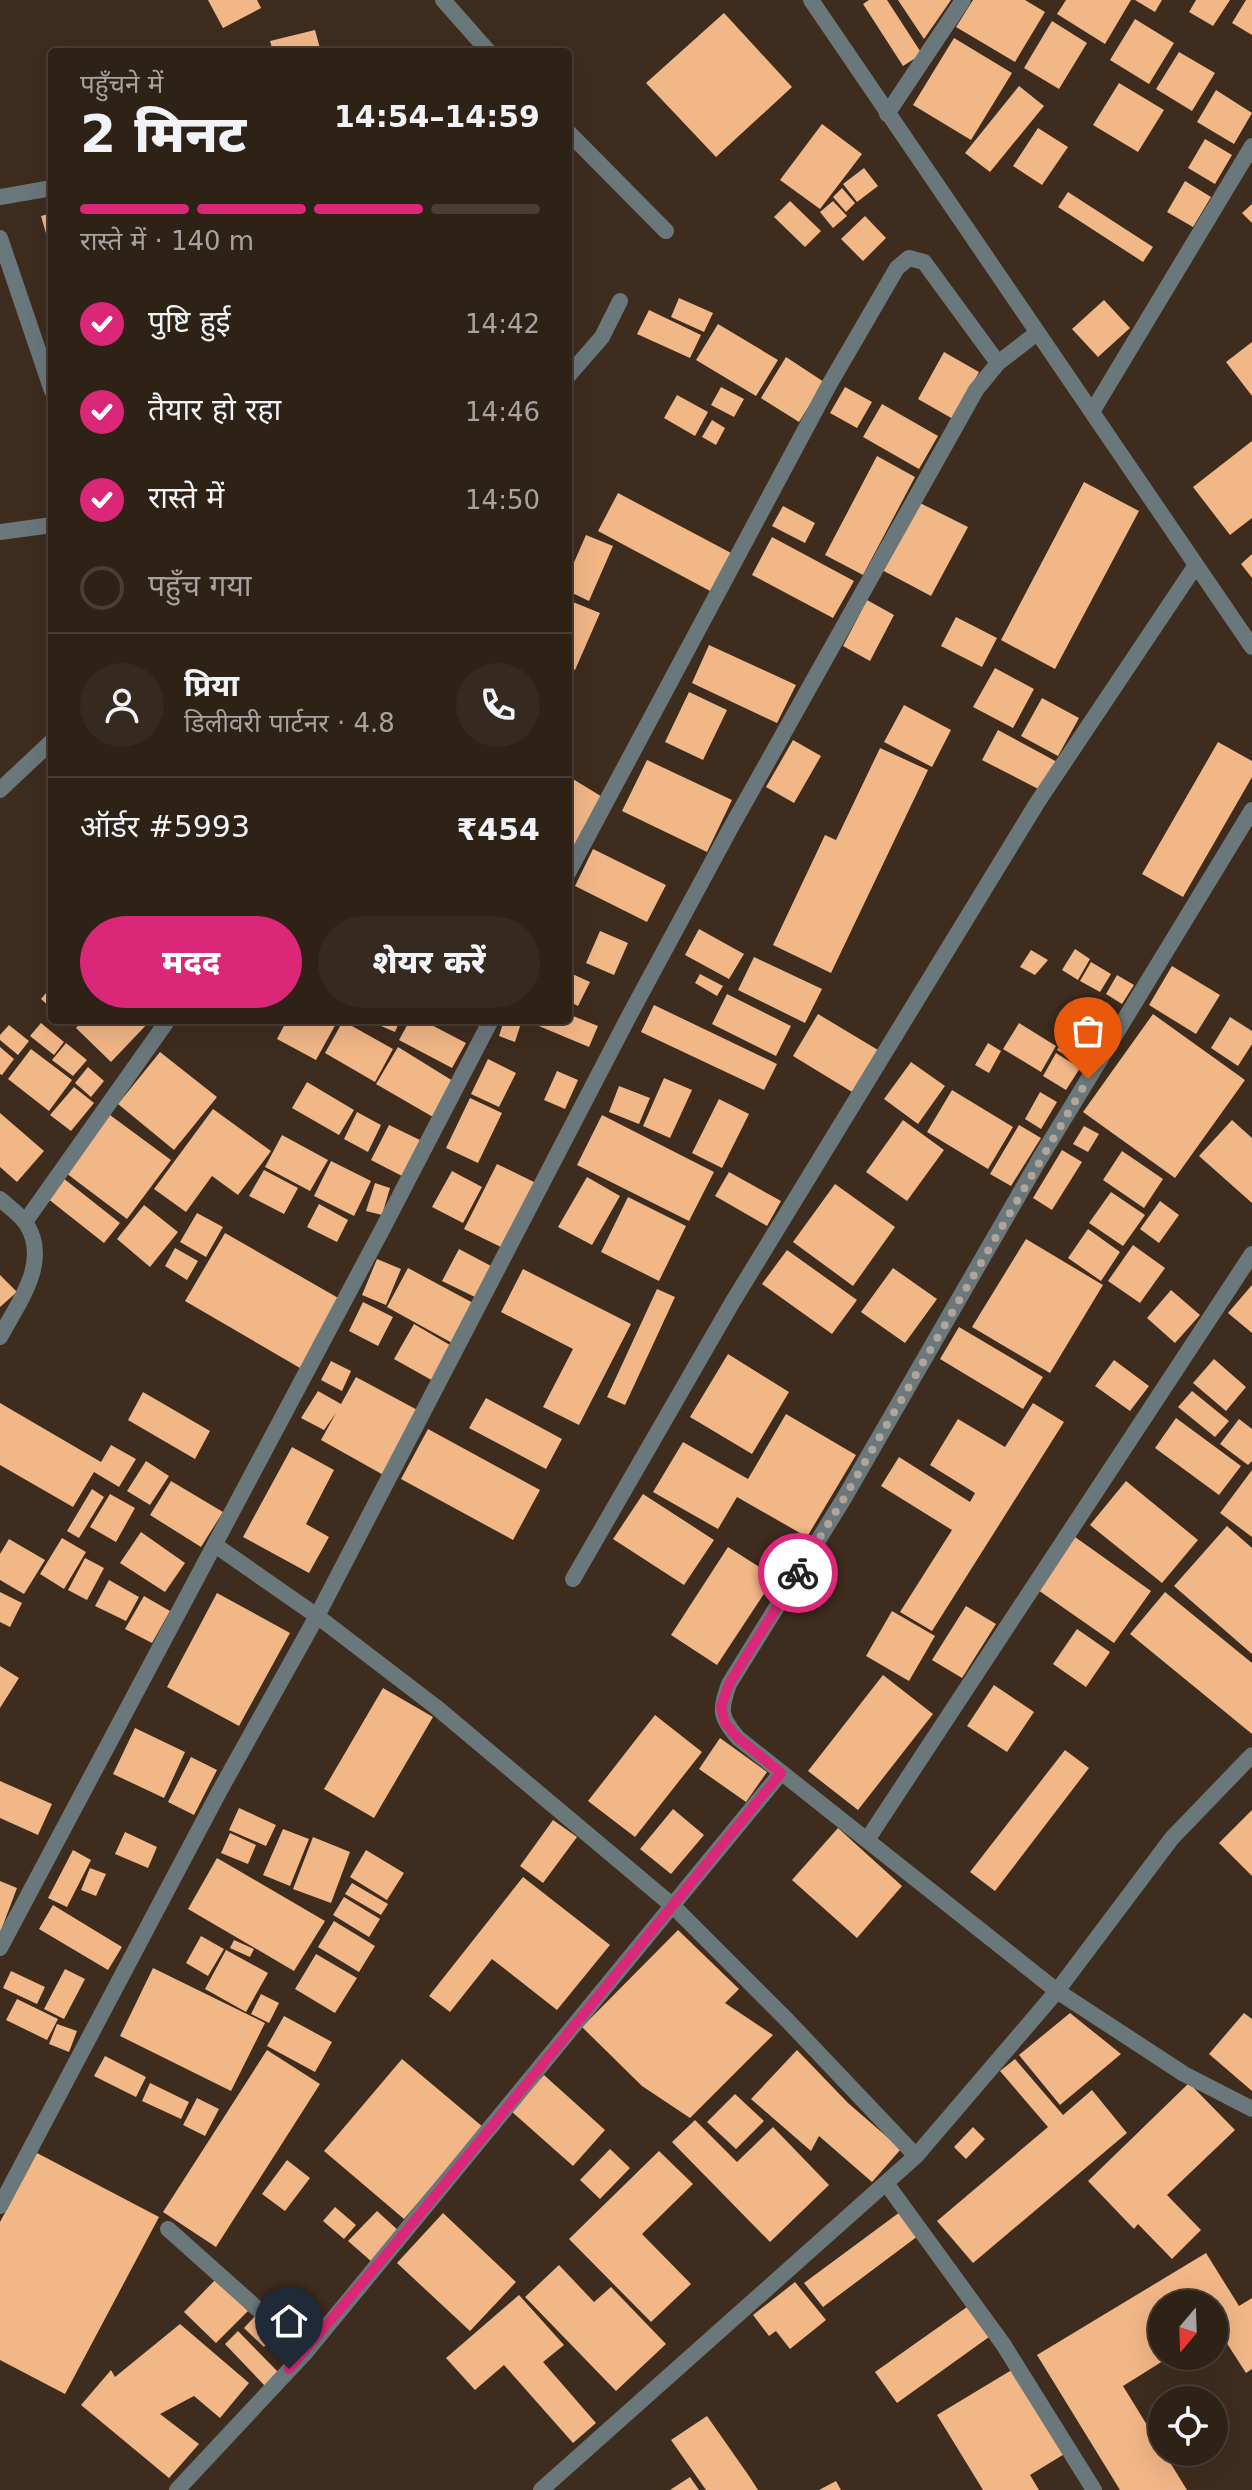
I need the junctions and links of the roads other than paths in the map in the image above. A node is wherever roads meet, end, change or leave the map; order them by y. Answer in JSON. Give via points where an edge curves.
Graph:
{"nodes":[{"id":1,"x":443,"y":0,"type":"edge"},
{"id":2,"x":811,"y":0,"type":"edge"},
{"id":3,"x":963,"y":0,"type":"edge"},
{"id":4,"x":485,"y":48,"type":"edge"},
{"id":5,"x":887,"y":114,"type":"junction"},
{"id":6,"x":572,"y":136,"type":"edge"},
{"id":7,"x":1252,"y":146,"type":"edge"},
{"id":8,"x":48,"y":189,"type":"edge"},
{"id":9,"x":0,"y":197,"type":"edge"},
{"id":10,"x":666,"y":231,"type":"dead end"},
{"id":11,"x":0,"y":238,"type":"edge"},
{"id":12,"x":620,"y":301,"type":"dead end"},
{"id":13,"x":1037,"y":333,"type":"junction"},
{"id":14,"x":998,"y":363,"type":"junction"},
{"id":15,"x":572,"y":371,"type":"edge"},
{"id":16,"x":48,"y":379,"type":"edge"},
{"id":17,"x":1092,"y":412,"type":"junction"},
{"id":18,"x":48,"y":526,"type":"edge"},
{"id":19,"x":0,"y":532,"type":"edge"},
{"id":20,"x":1196,"y":565,"type":"junction"},
{"id":21,"x":1252,"y":647,"type":"edge"},
{"id":22,"x":48,"y":745,"type":"edge"},
{"id":23,"x":0,"y":790,"type":"edge"},
{"id":24,"x":1252,"y":810,"type":"edge"},
{"id":25,"x":572,"y":866,"type":"edge"},
{"id":26,"x":165,"y":1024,"type":"edge"},
{"id":27,"x":489,"y":1024,"type":"edge"},
{"id":28,"x":0,"y":1199,"type":"edge"},
{"id":29,"x":25,"y":1222,"type":"junction"},
{"id":30,"x":1252,"y":1254,"type":"edge"},
{"id":31,"x":0,"y":1337,"type":"edge"},
{"id":32,"x":215,"y":1545,"type":"junction"},
{"id":33,"x":573,"y":1579,"type":"dead end"},
{"id":34,"x":317,"y":1616,"type":"junction"},
{"id":35,"x":1252,"y":1755,"type":"edge"},
{"id":36,"x":781,"y":1773,"type":"junction"},
{"id":37,"x":867,"y":1840,"type":"junction"},
{"id":38,"x":673,"y":1906,"type":"junction"},
{"id":39,"x":0,"y":1948,"type":"edge"},
{"id":40,"x":1057,"y":1991,"type":"junction"},
{"id":41,"x":1252,"y":2109,"type":"edge"},
{"id":42,"x":916,"y":2156,"type":"junction"},
{"id":43,"x":886,"y":2183,"type":"junction"},
{"id":44,"x":0,"y":2206,"type":"edge"},
{"id":45,"x":168,"y":2229,"type":"dead end"},
{"id":46,"x":306,"y":2352,"type":"junction"},
{"id":47,"x":177,"y":2490,"type":"edge"},
{"id":48,"x":541,"y":2490,"type":"edge"},
{"id":49,"x":1094,"y":2490,"type":"edge"}],
"edges":[{"from":1,"to":4,"type":"street"},
{"from":2,"to":5,"type":"street"},
{"from":3,"to":5,"type":"street"},
{"from":5,"to":13,"type":"street"},
{"from":6,"to":10,"type":"street"},
{"from":7,"to":17,"type":"street"},
{"from":8,"to":9,"type":"street"},
{"from":11,"to":16,"type":"street"},
{"from":12,"to":15,"type":"street","via":[[602,337]]},
{"from":13,"to":14,"type":"street"},
{"from":13,"to":17,"type":"street"},
{"from":14,"to":25,"type":"street","via":[[924,262],[909,258],[897,268]]},
{"from":14,"to":34,"type":"street","via":[[976,390],[730,829]]},
{"from":17,"to":20,"type":"street"},
{"from":18,"to":19,"type":"street"},
{"from":20,"to":21,"type":"street"},
{"from":20,"to":33,"type":"street","via":[[1028,817],[732,1303]]},
{"from":22,"to":23,"type":"street"},
{"from":24,"to":36,"type":"street","via":[[729,1684],[721,1707],[725,1723]]},
{"from":26,"to":29,"type":"street"},
{"from":27,"to":32,"type":"street"},
{"from":28,"to":29,"type":"street"},
{"from":29,"to":31,"type":"street","via":[[35,1241],[36,1262]]},
{"from":30,"to":37,"type":"street"},
{"from":32,"to":34,"type":"street"},
{"from":32,"to":39,"type":"street"},
{"from":34,"to":38,"type":"street","via":[[436,1707]]},
{"from":34,"to":44,"type":"street"},
{"from":35,"to":40,"type":"street","via":[[1172,1838]]},
{"from":36,"to":37,"type":"street"},
{"from":36,"to":38,"type":"street"},
{"from":37,"to":40,"type":"street"},
{"from":38,"to":42,"type":"street"},
{"from":38,"to":46,"type":"street"},
{"from":40,"to":41,"type":"street","via":[[1184,2074]]},
{"from":40,"to":42,"type":"street"},
{"from":42,"to":43,"type":"street"},
{"from":43,"to":48,"type":"street"},
{"from":43,"to":49,"type":"street","via":[[1003,2344]]},
{"from":45,"to":46,"type":"street"},
{"from":46,"to":47,"type":"street"}]}
